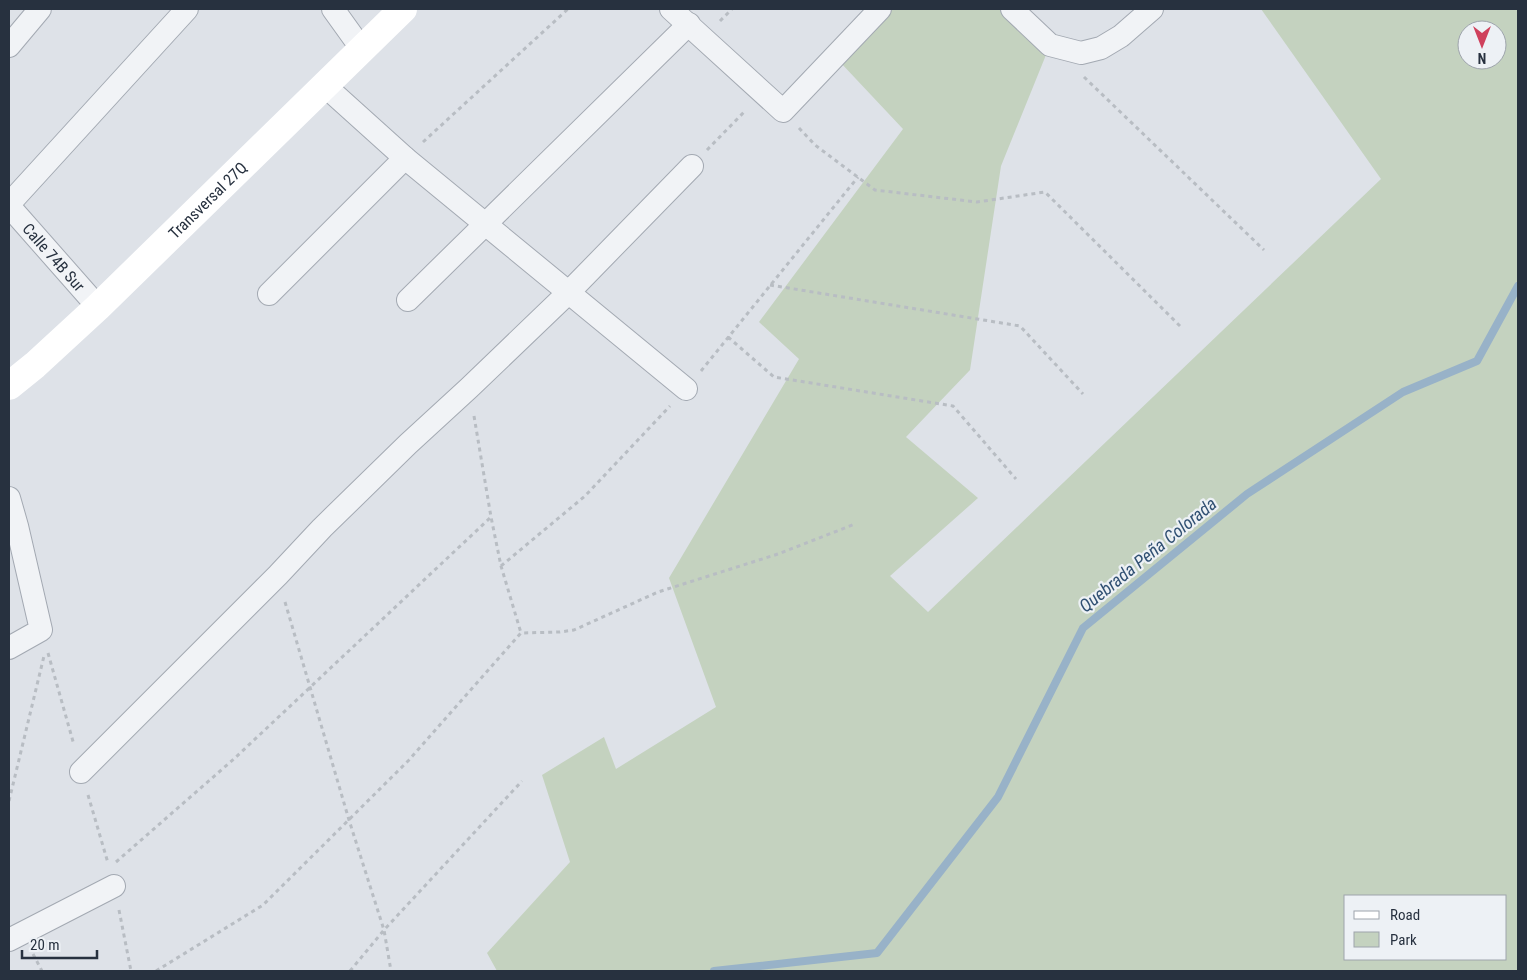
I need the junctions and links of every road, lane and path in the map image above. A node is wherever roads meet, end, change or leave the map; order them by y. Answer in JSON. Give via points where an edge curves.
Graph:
{"nodes":[{"id":1,"x":40,"y":9,"type":"edge"},
{"id":2,"x":188,"y":9,"type":"edge"},
{"id":3,"x":333,"y":9,"type":"edge"},
{"id":4,"x":403,"y":9,"type":"edge"},
{"id":5,"x":568,"y":9,"type":"edge"},
{"id":6,"x":671,"y":9,"type":"edge"},
{"id":7,"x":880,"y":9,"type":"edge"},
{"id":8,"x":1012,"y":9,"type":"edge"},
{"id":9,"x":1152,"y":9,"type":"edge"},
{"id":10,"x":689,"y":24,"type":"junction"},
{"id":11,"x":9,"y":46,"type":"edge"},
{"id":12,"x":361,"y":48,"type":"junction"},
{"id":13,"x":1078,"y":72,"type":"dead end"},
{"id":14,"x":324,"y":85,"type":"junction"},
{"id":15,"x":762,"y":93,"type":"junction"},
{"id":16,"x":783,"y":111,"type":"junction"},
{"id":17,"x":405,"y":158,"type":"junction"},
{"id":18,"x":692,"y":166,"type":"joint"},
{"id":19,"x":9,"y":205,"type":"edge"},
{"id":20,"x":486,"y":225,"type":"junction"},
{"id":21,"x":1264,"y":250,"type":"dead end"},
{"id":22,"x":770,"y":285,"type":"dead end"},
{"id":23,"x":568,"y":293,"type":"junction"},
{"id":24,"x":269,"y":294,"type":"dead end"},
{"id":25,"x":408,"y":300,"type":"dead end"},
{"id":26,"x":98,"y":307,"type":"junction"},
{"id":27,"x":1181,"y":327,"type":"dead end"},
{"id":28,"x":728,"y":336,"type":"dead end"},
{"id":29,"x":9,"y":386,"type":"edge"},
{"id":30,"x":470,"y":388,"type":"junction"},
{"id":31,"x":686,"y":389,"type":"dead end"},
{"id":32,"x":1084,"y":394,"type":"dead end"},
{"id":33,"x":1016,"y":479,"type":"dead end"},
{"id":34,"x":9,"y":498,"type":"edge"},
{"id":35,"x":491,"y":517,"type":"junction"},
{"id":36,"x":855,"y":524,"type":"dead end"},
{"id":37,"x":13,"y":528,"type":"edge"},
{"id":38,"x":278,"y":575,"type":"junction"},
{"id":39,"x":521,"y":633,"type":"junction"},
{"id":40,"x":9,"y":648,"type":"edge"},
{"id":41,"x":311,"y":688,"type":"junction"},
{"id":42,"x":81,"y":772,"type":"junction"},
{"id":43,"x":522,"y":781,"type":"dead end"},
{"id":44,"x":9,"y":801,"type":"edge"},
{"id":45,"x":349,"y":820,"type":"junction"},
{"id":46,"x":114,"y":886,"type":"joint"},
{"id":47,"x":384,"y":930,"type":"junction"},
{"id":48,"x":9,"y":940,"type":"edge"},
{"id":49,"x":131,"y":971,"type":"edge"},
{"id":50,"x":156,"y":971,"type":"edge"},
{"id":51,"x":350,"y":971,"type":"edge"},
{"id":52,"x":391,"y":971,"type":"edge"}],
"edges":[{"from":1,"to":11,"type":"street"},
{"from":2,"to":19,"type":"street"},
{"from":3,"to":12,"type":"street"},
{"from":4,"to":12,"type":"street","name":"Transversal 27Q"},
{"from":5,"to":17,"type":"path"},
{"from":6,"to":10,"type":"street"},
{"from":7,"to":16,"type":"street"},
{"from":8,"to":9,"type":"street","via":[[1050,45],[1081,53],[1101,48],[1121,36]]},
{"from":10,"to":15,"type":"street"},
{"from":10,"to":20,"type":"street"},
{"from":12,"to":14,"type":"street","name":"Transversal 27Q"},
{"from":13,"to":21,"type":"path"},
{"from":14,"to":17,"type":"street"},
{"from":14,"to":26,"type":"street","name":"Transversal 27Q"},
{"from":15,"to":16,"type":"street"},
{"from":15,"to":18,"type":"path"},
{"from":16,"to":27,"type":"path","via":[[815,145],[875,190],[977,202],[1044,192]]},
{"from":17,"to":20,"type":"street"},
{"from":17,"to":24,"type":"street"},
{"from":18,"to":23,"type":"street"},
{"from":19,"to":26,"type":"street","name":"Calle 74B Sur"},
{"from":20,"to":23,"type":"street"},
{"from":20,"to":25,"type":"street"},
{"from":22,"to":32,"type":"path","via":[[1020,326]]},
{"from":23,"to":30,"type":"street"},
{"from":23,"to":31,"type":"street"},
{"from":26,"to":29,"type":"street","name":"Transversal 27Q"},
{"from":28,"to":33,"type":"path","via":[[774,377],[953,406]]},
{"from":30,"to":35,"type":"path"},
{"from":30,"to":38,"type":"street","via":[[322,528]]},
{"from":34,"to":37,"type":"street"},
{"from":35,"to":39,"type":"path","via":[[501,566]]},
{"from":35,"to":41,"type":"path"},
{"from":36,"to":39,"type":"path","via":[[778,554],[658,592],[574,630]]},
{"from":37,"to":40,"type":"street","via":[[42,630]]},
{"from":38,"to":41,"type":"path"},
{"from":38,"to":42,"type":"street"},
{"from":39,"to":45,"type":"path","via":[[409,760]]},
{"from":41,"to":42,"type":"path","via":[[109,868]]},
{"from":41,"to":45,"type":"path"},
{"from":42,"to":44,"type":"path","via":[[46,645]]},
{"from":43,"to":47,"type":"path"},
{"from":45,"to":47,"type":"path"},
{"from":45,"to":50,"type":"path","via":[[263,905]]},
{"from":46,"to":48,"type":"street"},
{"from":46,"to":49,"type":"path"},
{"from":47,"to":51,"type":"path"},
{"from":47,"to":52,"type":"path"}]}
